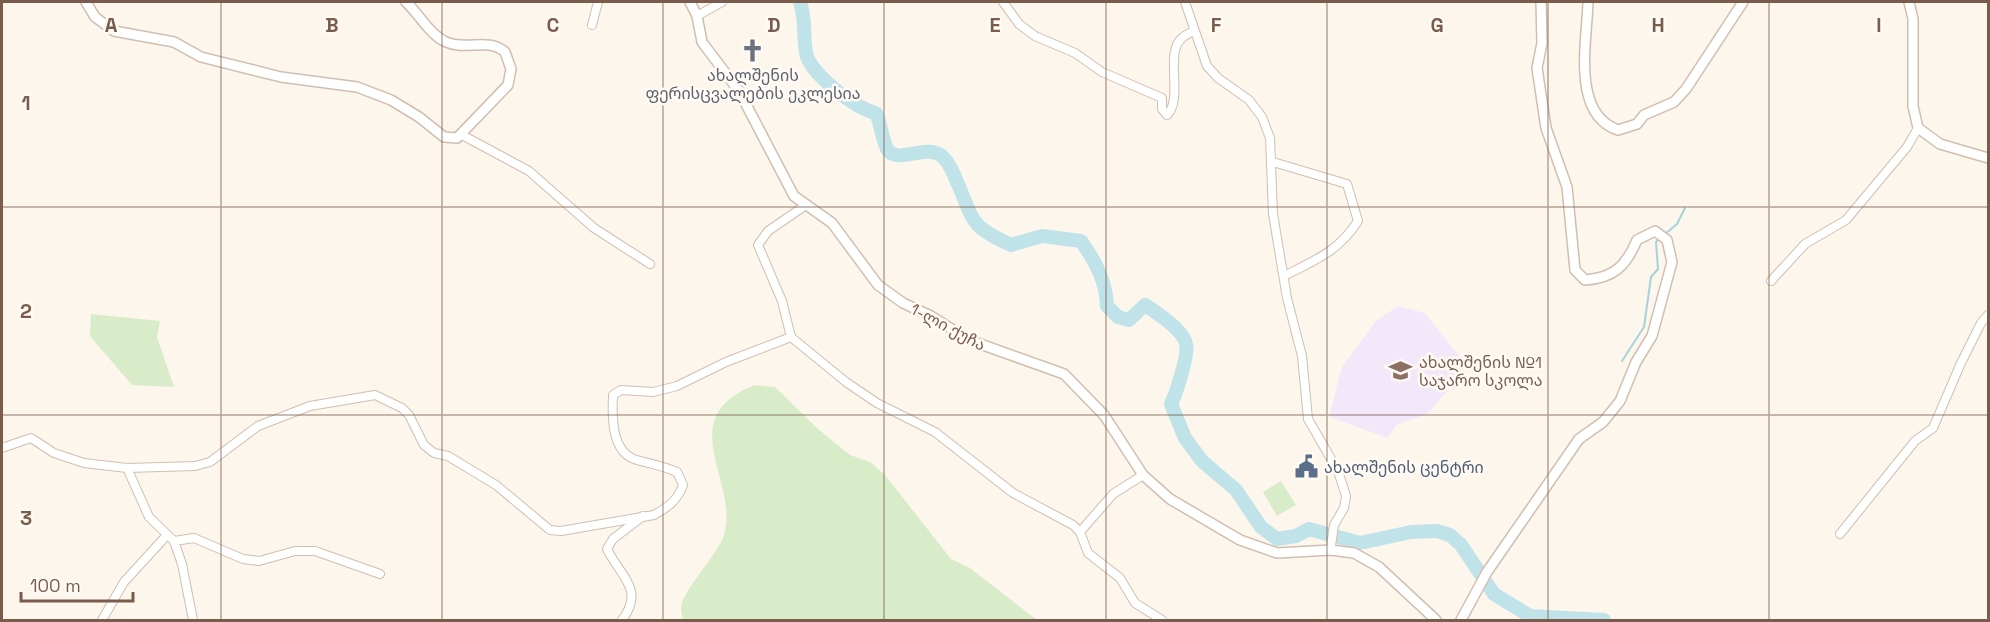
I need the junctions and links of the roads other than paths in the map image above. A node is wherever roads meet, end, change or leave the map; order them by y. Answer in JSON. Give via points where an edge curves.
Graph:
{"nodes":[{"id":1,"x":86,"y":2,"type":"edge"},
{"id":2,"x":406,"y":2,"type":"edge"},
{"id":3,"x":598,"y":2,"type":"edge"},
{"id":4,"x":690,"y":2,"type":"edge"},
{"id":5,"x":722,"y":2,"type":"edge"},
{"id":6,"x":1003,"y":2,"type":"edge"},
{"id":7,"x":1185,"y":2,"type":"edge"},
{"id":8,"x":1541,"y":2,"type":"edge"},
{"id":9,"x":1588,"y":2,"type":"edge"},
{"id":10,"x":1743,"y":2,"type":"edge"},
{"id":11,"x":1910,"y":2,"type":"edge"},
{"id":12,"x":698,"y":16,"type":"junction"},
{"id":13,"x":592,"y":25,"type":"dead end"},
{"id":14,"x":1194,"y":31,"type":"junction"},
{"id":15,"x":1918,"y":128,"type":"junction"},
{"id":16,"x":462,"y":135,"type":"junction"},
{"id":17,"x":1989,"y":158,"type":"edge"},
{"id":18,"x":1273,"y":162,"type":"junction"},
{"id":19,"x":806,"y":205,"type":"junction"},
{"id":20,"x":650,"y":264,"type":"dead end"},
{"id":21,"x":1284,"y":276,"type":"junction"},
{"id":22,"x":1771,"y":281,"type":"dead end"},
{"id":23,"x":1989,"y":315,"type":"edge"},
{"id":24,"x":791,"y":337,"type":"junction"},
{"id":25,"x":2,"y":448,"type":"edge"},
{"id":26,"x":127,"y":468,"type":"junction"},
{"id":27,"x":1143,"y":475,"type":"junction"},
{"id":28,"x":644,"y":515,"type":"junction"},
{"id":29,"x":1080,"y":532,"type":"junction"},
{"id":30,"x":1840,"y":534,"type":"dead end"},
{"id":31,"x":171,"y":538,"type":"junction"},
{"id":32,"x":1331,"y":548,"type":"junction"},
{"id":33,"x":380,"y":574,"type":"dead end"},
{"id":34,"x":102,"y":621,"type":"edge"},
{"id":35,"x":193,"y":621,"type":"edge"},
{"id":36,"x":622,"y":621,"type":"edge"},
{"id":37,"x":1162,"y":621,"type":"edge"},
{"id":38,"x":1436,"y":621,"type":"edge"},
{"id":39,"x":1461,"y":621,"type":"edge"}],
"edges":[{"from":1,"to":16,"type":"street","via":[[95,17],[114,31],[174,42],[201,57],[281,77],[357,87],[391,100],[444,137]]},
{"from":2,"to":16,"type":"street","via":[[446,42],[460,46],[492,45],[505,52],[511,69],[508,85]]},
{"from":3,"to":13,"type":"street"},
{"from":4,"to":12,"type":"street","name":"1-ლი ქუჩა"},
{"from":5,"to":12,"type":"street"},
{"from":6,"to":14,"type":"street","via":[[1019,24],[1035,36],[1161,98],[1167,115],[1172,106],[1175,47],[1181,38]]},
{"from":7,"to":14,"type":"street"},
{"from":8,"to":39,"type":"street","via":[[1542,43],[1537,68],[1546,128],[1567,187],[1575,270],[1585,280],[1620,270],[1636,240],[1655,231],[1667,240],[1672,262],[1652,336],[1620,401],[1603,422],[1579,439],[1487,572]]},
{"from":9,"to":10,"type":"street","via":[[1589,104],[1600,121],[1618,130],[1637,124],[1644,115],[1674,102]]},
{"from":11,"to":15,"type":"street","via":[[1912,105]]},
{"from":12,"to":19,"type":"street","name":"1-ლი ქუჩა","via":[[702,42],[739,92],[794,196]]},
{"from":14,"to":18,"type":"street","via":[[1207,66],[1249,100],[1262,117]]},
{"from":15,"to":17,"type":"street","via":[[1940,144]]},
{"from":15,"to":22,"type":"street","via":[[1907,147],[1846,219],[1805,244]]},
{"from":16,"to":20,"type":"street","via":[[529,171],[594,228]]},
{"from":18,"to":21,"type":"street","via":[[1273,214]]},
{"from":18,"to":21,"type":"street","via":[[1347,184],[1358,221],[1335,249]]},
{"from":19,"to":24,"type":"street","via":[[768,231],[758,245],[782,301]]},
{"from":19,"to":27,"type":"street","name":"1-ლი ქუჩა","via":[[832,223],[878,285],[903,303],[969,340],[1064,374],[1104,415]]},
{"from":21,"to":32,"type":"street","via":[[1302,356],[1308,419],[1340,476],[1346,496],[1332,532]]},
{"from":23,"to":30,"type":"street","via":[[1961,363],[1934,428],[1915,441]]},
{"from":24,"to":28,"type":"street","via":[[677,386],[654,392],[621,390],[613,395],[612,415],[621,450],[628,457],[667,467],[682,478],[680,495],[667,508]]},
{"from":24,"to":29,"type":"street","via":[[877,403],[935,432],[1013,493],[1061,517]]},
{"from":25,"to":26,"type":"street","via":[[31,438],[65,458]]},
{"from":26,"to":28,"type":"street","via":[[210,462],[258,426],[310,406],[375,395],[402,408],[424,445],[434,453],[448,456],[496,485],[550,530]]},
{"from":26,"to":31,"type":"street","via":[[149,517]]},
{"from":27,"to":29,"type":"street","via":[[1113,494]]},
{"from":27,"to":32,"type":"street","name":"1-ლი ქუჩა","via":[[1170,499],[1240,540],[1277,553]]},
{"from":28,"to":36,"type":"street","via":[[613,538],[607,549],[634,596]]},
{"from":29,"to":37,"type":"street","via":[[1088,553],[1120,578],[1135,603]]},
{"from":31,"to":33,"type":"street","via":[[194,538],[243,559],[259,561],[315,550]]},
{"from":31,"to":34,"type":"street","via":[[124,582]]},
{"from":31,"to":35,"type":"street","via":[[187,582]]},
{"from":32,"to":38,"type":"street","name":"1-ლი ქუჩა","via":[[1354,553],[1379,567]]}]}
